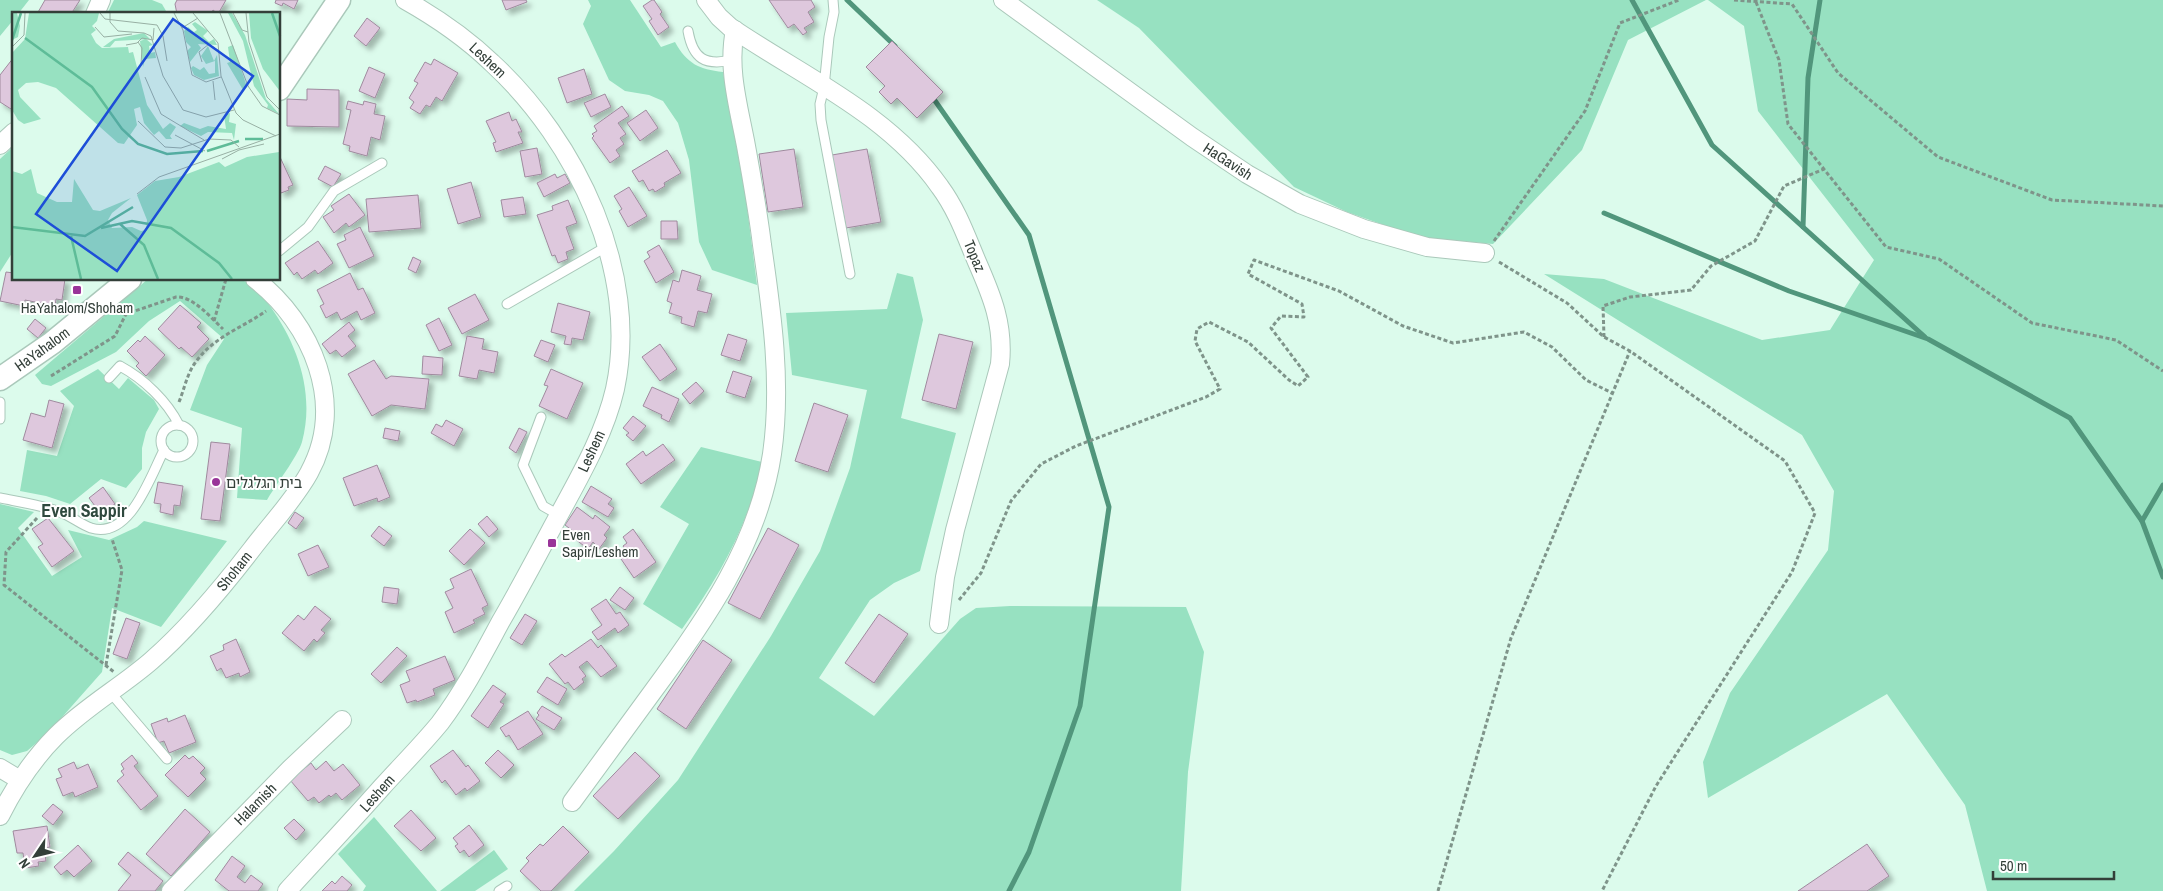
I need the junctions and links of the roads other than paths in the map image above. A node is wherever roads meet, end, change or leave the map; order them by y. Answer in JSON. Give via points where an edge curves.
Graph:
{"nodes":[{"id":1,"x":101,"y":0,"type":"edge"},
{"id":2,"x":339,"y":0,"type":"edge"},
{"id":3,"x":405,"y":0,"type":"edge"},
{"id":4,"x":706,"y":0,"type":"edge"},
{"id":5,"x":832,"y":0,"type":"edge"},
{"id":6,"x":1003,"y":0,"type":"edge"},
{"id":7,"x":96,"y":12,"type":"edge"},
{"id":8,"x":735,"y":30,"type":"junction"},
{"id":9,"x":688,"y":31,"type":"dead end"},
{"id":10,"x":732,"y":60,"type":"junction"},
{"id":11,"x":824,"y":87,"type":"junction"},
{"id":12,"x":280,"y":88,"type":"edge"},
{"id":13,"x":12,"y":134,"type":"edge"},
{"id":14,"x":0,"y":145,"type":"edge"},
{"id":15,"x":382,"y":163,"type":"dead end"},
{"id":16,"x":606,"y":247,"type":"junction"},
{"id":17,"x":280,"y":250,"type":"edge"},
{"id":18,"x":1485,"y":253,"type":"road end"},
{"id":19,"x":850,"y":274,"type":"dead end"},
{"id":20,"x":129,"y":280,"type":"edge"},
{"id":21,"x":256,"y":280,"type":"edge"},
{"id":22,"x":507,"y":304,"type":"dead end"},
{"id":23,"x":109,"y":378,"type":"dead end"},
{"id":24,"x":0,"y":379,"type":"edge"},
{"id":25,"x":0,"y":402,"type":"edge"},
{"id":26,"x":541,"y":417,"type":"dead end"},
{"id":27,"x":0,"y":419,"type":"edge"},
{"id":28,"x":179,"y":425,"type":"junction"},
{"id":29,"x":164,"y":450,"type":"junction"},
{"id":30,"x":0,"y":498,"type":"edge"},
{"id":31,"x":559,"y":515,"type":"junction"},
{"id":32,"x":940,"y":624,"type":"dead end"},
{"id":33,"x":110,"y":692,"type":"junction"},
{"id":34,"x":342,"y":720,"type":"dead end"},
{"id":35,"x":168,"y":759,"type":"dead end"},
{"id":36,"x":0,"y":768,"type":"edge"},
{"id":37,"x":20,"y":780,"type":"junction"},
{"id":38,"x":572,"y":802,"type":"dead end"},
{"id":39,"x":0,"y":816,"type":"edge"},
{"id":40,"x":171,"y":891,"type":"edge"},
{"id":41,"x":287,"y":891,"type":"edge"}],
"edges":[{"from":1,"to":7,"type":"street"},
{"from":2,"to":12,"type":"street"},
{"from":3,"to":16,"type":"street","name":"Leshem","via":[[472,45],[511,81],[535,110],[583,186]]},
{"from":4,"to":8,"type":"street","name":"Topaz"},
{"from":5,"to":11,"type":"lane","via":[[834,12]]},
{"from":6,"to":18,"type":"street","name":"HaGavish","via":[[1192,137],[1300,204],[1364,229],[1427,248]]},
{"from":8,"to":10,"type":"street"},
{"from":8,"to":11,"type":"street","name":"Topaz"},
{"from":9,"to":10,"type":"lane","via":[[693,50],[700,57],[718,63]]},
{"from":10,"to":38,"type":"street","via":[[760,228],[772,325],[775,421],[766,485],[746,543],[704,621]]},
{"from":11,"to":19,"type":"lane","via":[[821,120]]},
{"from":11,"to":32,"type":"street","name":"Topaz","via":[[896,139],[940,187],[991,291],[1000,323],[999,373],[957,522],[945,578]]},
{"from":13,"to":14,"type":"street"},
{"from":15,"to":17,"type":"lane","via":[[334,191],[308,227]]},
{"from":16,"to":22,"type":"lane"},
{"from":16,"to":31,"type":"street","name":"Leshem","via":[[615,283],[620,327],[615,389],[602,428]]},
{"from":20,"to":24,"type":"street","name":"HaYahalom","via":[[52,344]]},
{"from":21,"to":33,"type":"street","name":"Shoham","via":[[278,298],[296,320],[319,370],[325,405],[316,458],[298,489],[215,595],[158,655]]},
{"from":23,"to":28,"type":"lane","via":[[120,366],[126,370],[154,392],[174,414]]},
{"from":25,"to":27,"type":"lane"},
{"from":26,"to":31,"type":"lane","via":[[523,465],[543,506]]},
{"from":28,"to":29,"type":"lane","via":[[169,426],[164,431],[160,441]]},
{"from":28,"to":29,"type":"lane","via":[[192,436],[190,450],[184,456],[176,457]]},
{"from":29,"to":30,"type":"lane","via":[[133,510],[109,530],[90,528],[61,512]]},
{"from":31,"to":41,"type":"street","name":"Leshem","via":[[476,666],[439,724]]},
{"from":33,"to":35,"type":"lane"},
{"from":33,"to":37,"type":"street","name":"Shoham","via":[[57,735]]},
{"from":34,"to":40,"type":"street","name":"Halamish"},
{"from":36,"to":37,"type":"street"},
{"from":37,"to":39,"type":"street","name":"Shoham"}]}
